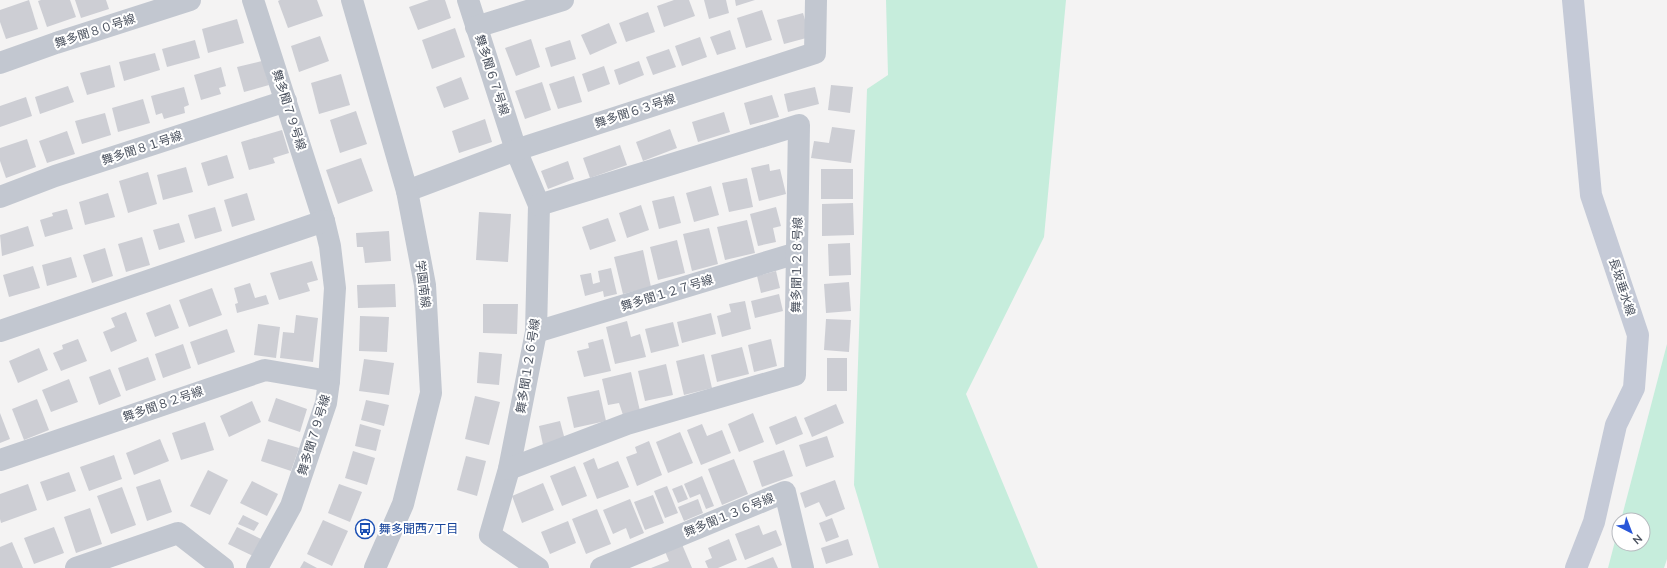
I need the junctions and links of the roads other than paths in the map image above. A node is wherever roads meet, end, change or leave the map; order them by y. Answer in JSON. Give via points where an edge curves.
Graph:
{"nodes":[{"id":1,"x":190,"y":0,"type":"edge"},
{"id":2,"x":253,"y":0,"type":"edge"},
{"id":3,"x":352,"y":0,"type":"edge"},
{"id":4,"x":468,"y":0,"type":"edge"},
{"id":5,"x":563,"y":0,"type":"edge"},
{"id":6,"x":816,"y":0,"type":"edge"},
{"id":7,"x":1574,"y":0,"type":"edge"},
{"id":8,"x":476,"y":27,"type":"junction"},
{"id":9,"x":0,"y":64,"type":"edge"},
{"id":10,"x":286,"y":101,"type":"junction"},
{"id":11,"x":516,"y":150,"type":"junction"},
{"id":12,"x":407,"y":191,"type":"junction"},
{"id":13,"x":0,"y":196,"type":"edge"},
{"id":14,"x":539,"y":205,"type":"junction"},
{"id":15,"x":324,"y":221,"type":"junction"},
{"id":16,"x":797,"y":253,"type":"junction"},
{"id":17,"x":0,"y":331,"type":"edge"},
{"id":18,"x":536,"y":332,"type":"junction"},
{"id":19,"x":329,"y":381,"type":"junction"},
{"id":20,"x":0,"y":460,"type":"edge"},
{"id":21,"x":509,"y":469,"type":"junction"},
{"id":22,"x":76,"y":568,"type":"edge"},
{"id":23,"x":223,"y":568,"type":"edge"},
{"id":24,"x":257,"y":568,"type":"edge"},
{"id":25,"x":375,"y":568,"type":"edge"},
{"id":26,"x":538,"y":568,"type":"edge"},
{"id":27,"x":601,"y":568,"type":"edge"},
{"id":28,"x":803,"y":568,"type":"edge"},
{"id":29,"x":1576,"y":568,"type":"edge"}],
"edges":[{"from":1,"to":9,"type":"street","name":"舞多聞８０号線","via":[[56,43]]},
{"from":2,"to":10,"type":"street","name":"舞多聞７９号線"},
{"from":3,"to":12,"type":"street","name":"学園南線"},
{"from":4,"to":8,"type":"street","name":"舞多聞６７号線"},
{"from":5,"to":8,"type":"street"},
{"from":6,"to":11,"type":"street","name":"舞多聞６３号線","via":[[815,53]]},
{"from":7,"to":29,"type":"main road","name":"長坂垂水線","via":[[1591,195],[1638,335],[1634,388],[1616,424],[1594,522]]},
{"from":8,"to":11,"type":"street","name":"舞多聞６７号線"},
{"from":10,"to":13,"type":"street","name":"舞多聞８１号線"},
{"from":10,"to":15,"type":"street","name":"舞多聞７９号線"},
{"from":11,"to":12,"type":"street","name":"舞多聞６３号線"},
{"from":11,"to":14,"type":"street","name":"舞多聞１２６号線"},
{"from":12,"to":25,"type":"street","name":"学園南線","via":[[425,285],[431,393],[403,504]]},
{"from":14,"to":16,"type":"street","name":"舞多聞１２８号線","via":[[799,125]]},
{"from":14,"to":18,"type":"street","name":"舞多聞１２６号線"},
{"from":15,"to":17,"type":"street"},
{"from":15,"to":19,"type":"street","name":"舞多聞７９号線","via":[[335,288]]},
{"from":16,"to":18,"type":"street","name":"舞多聞１２７号線"},
{"from":16,"to":21,"type":"street","name":"舞多聞１２８号線","via":[[795,375],[627,424]]},
{"from":18,"to":21,"type":"street","name":"舞多聞１２６号線"},
{"from":19,"to":20,"type":"street","name":"舞多聞８２号線","via":[[265,370]]},
{"from":19,"to":24,"type":"street","name":"舞多聞７９号線","via":[[326,403],[305,470],[291,506]]},
{"from":21,"to":26,"type":"street","name":"舞多聞１２６号線","via":[[490,535]]},
{"from":22,"to":23,"type":"street","via":[[178,533]]},
{"from":27,"to":28,"type":"street","name":"舞多聞１３６号線","via":[[785,492]]}]}
